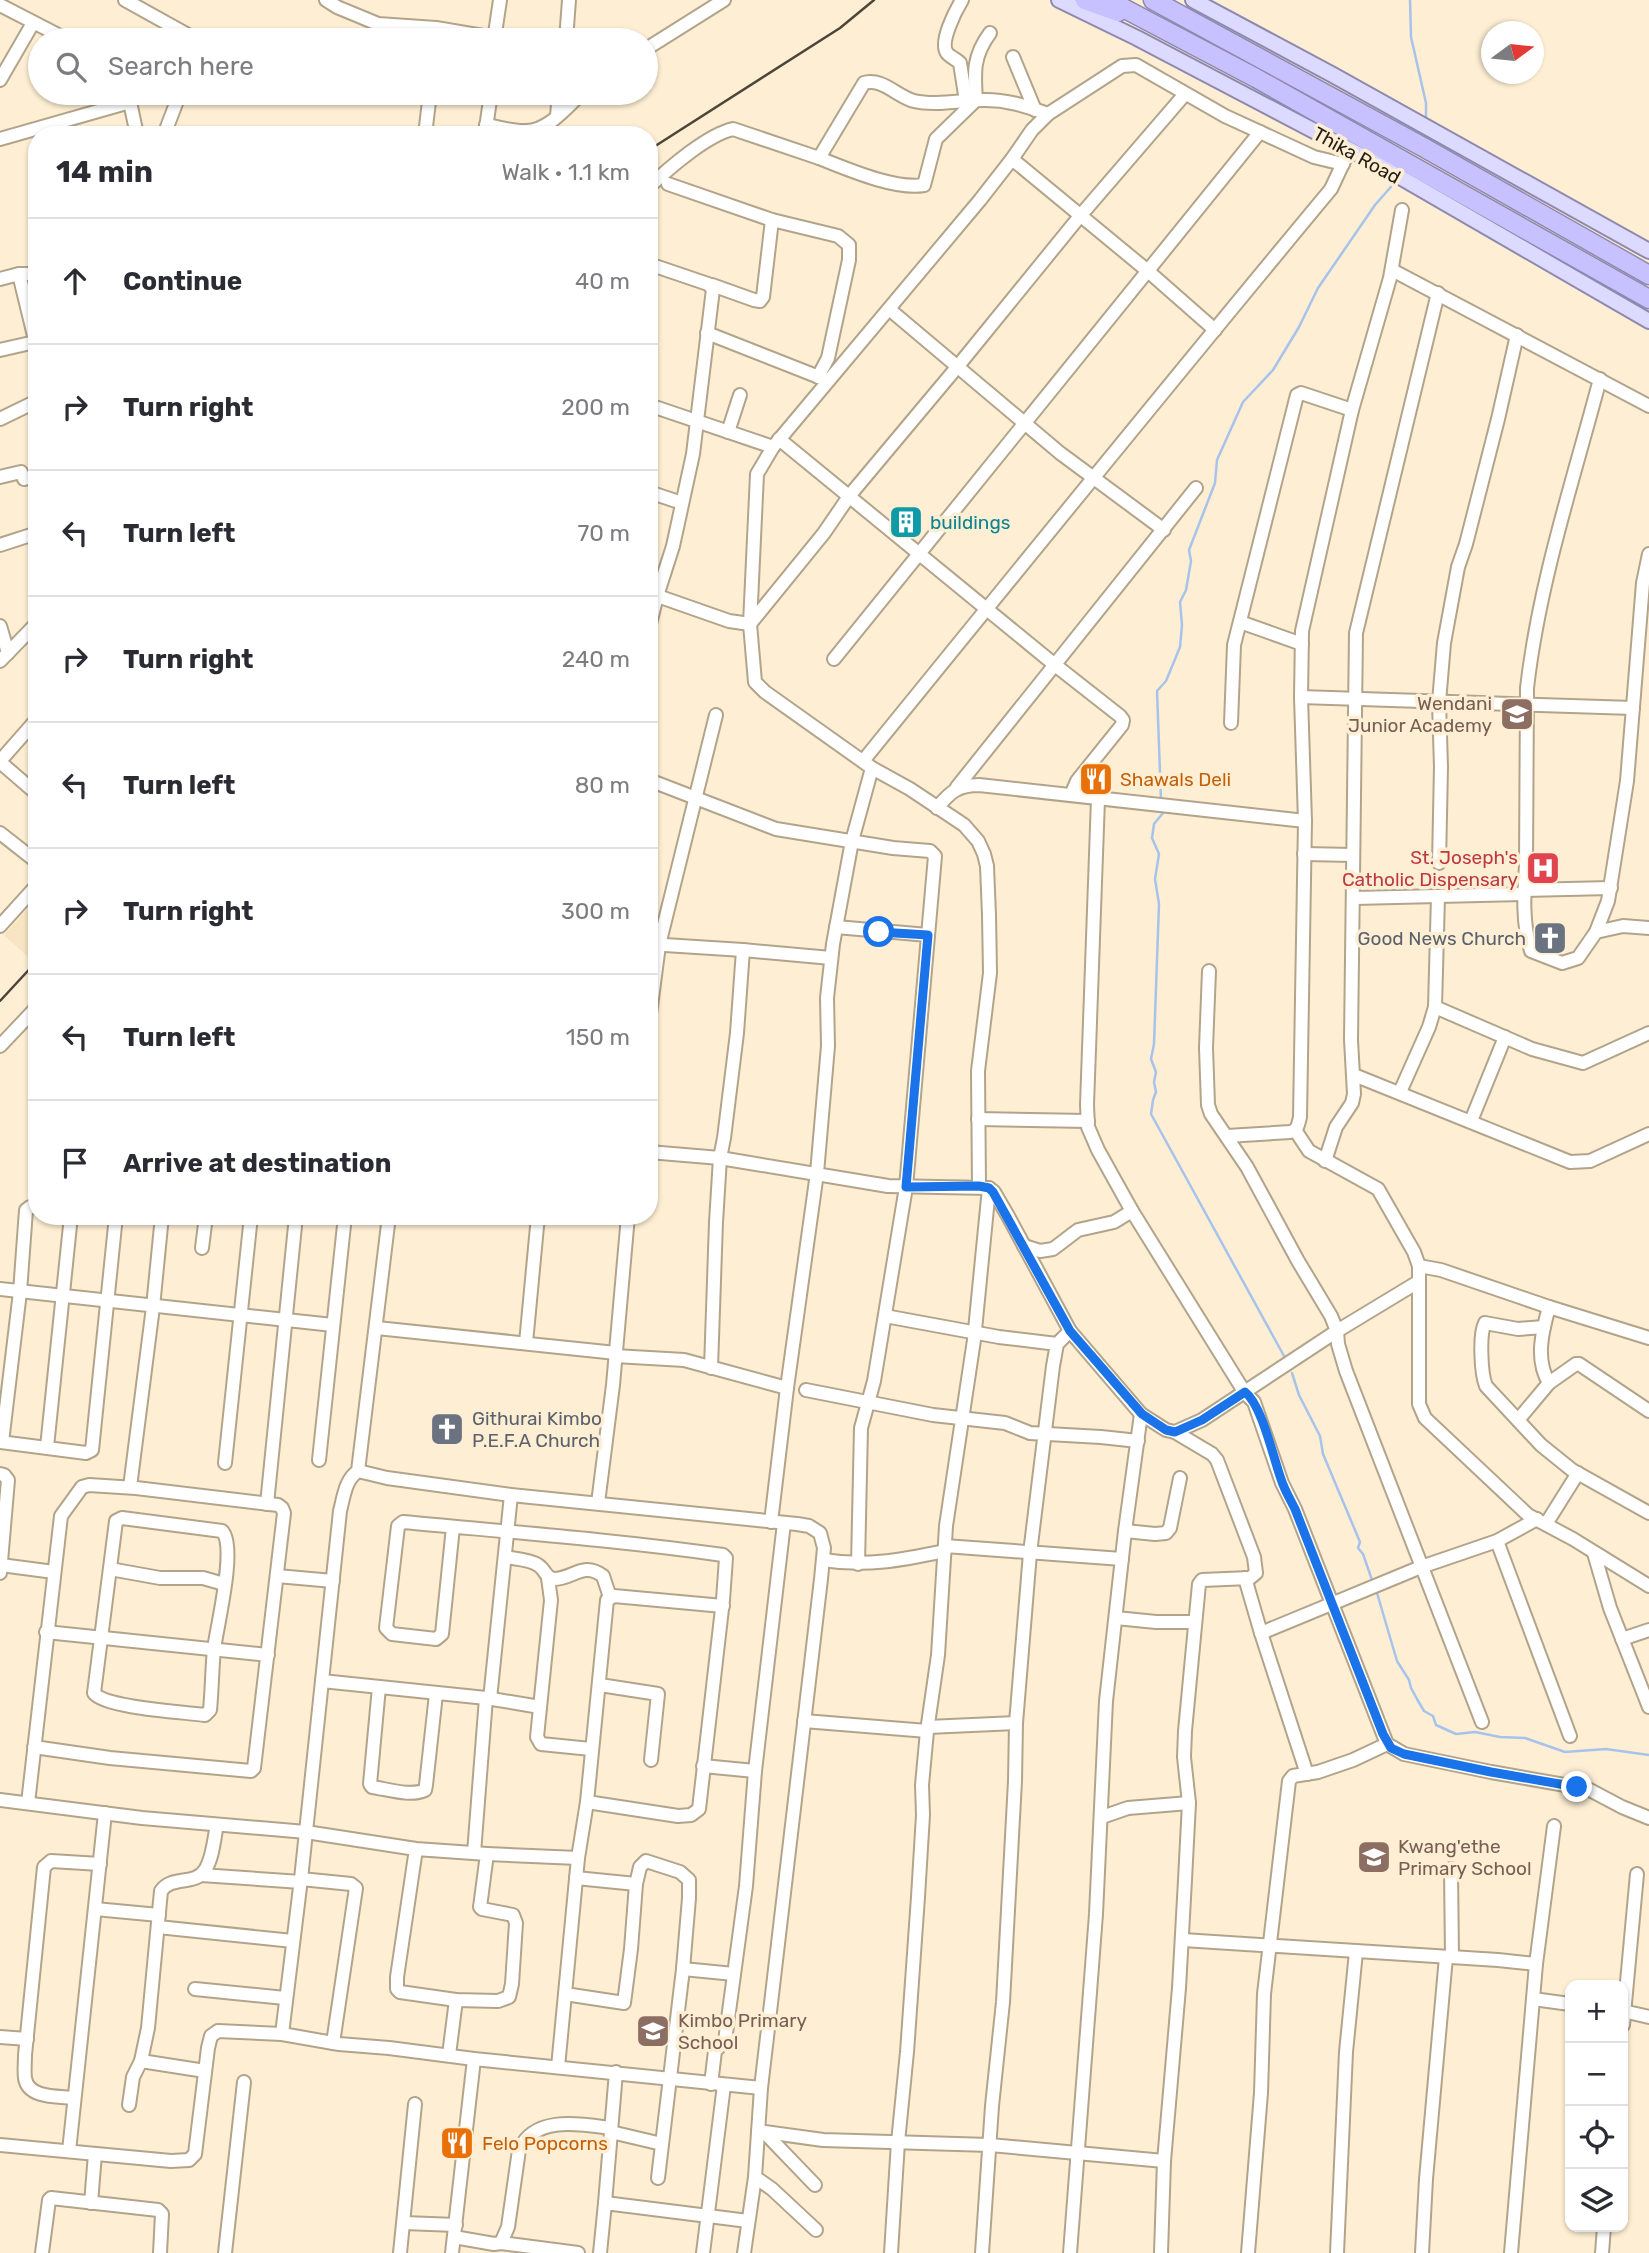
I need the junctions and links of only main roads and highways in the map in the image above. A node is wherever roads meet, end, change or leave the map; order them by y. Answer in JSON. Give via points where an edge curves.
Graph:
{"nodes":[{"id":1,"x":1059,"y":0,"type":"edge"},
{"id":2,"x":1085,"y":0,"type":"edge"},
{"id":3,"x":1108,"y":0,"type":"edge"},
{"id":4,"x":1193,"y":0,"type":"edge"},
{"id":5,"x":1160,"y":2,"type":"edge"},
{"id":6,"x":1142,"y":17,"type":"junction"},
{"id":7,"x":1385,"y":159,"type":"junction"},
{"id":8,"x":1409,"y":173,"type":"junction"},
{"id":9,"x":1649,"y":251,"type":"edge"},
{"id":10,"x":1649,"y":275,"type":"edge"},
{"id":11,"x":1649,"y":299,"type":"edge"},
{"id":12,"x":1649,"y":321,"type":"edge"}],
"edges":[{"from":1,"to":7,"type":"main road","name":"Thika Road","via":[[1137,38],[1346,157]]},
{"from":2,"to":6,"type":"highway"},
{"from":3,"to":6,"type":"highway","name":"Thika Road"},
{"from":4,"to":9,"type":"main road"},
{"from":5,"to":10,"type":"highway","name":"Thika Road"},
{"from":6,"to":7,"type":"highway","name":"Thika Road"},
{"from":7,"to":8,"type":"highway","name":"Thika Road"},
{"from":8,"to":11,"type":"highway","name":"Thika Road"},
{"from":8,"to":12,"type":"main road","name":"Thika Road"}]}
